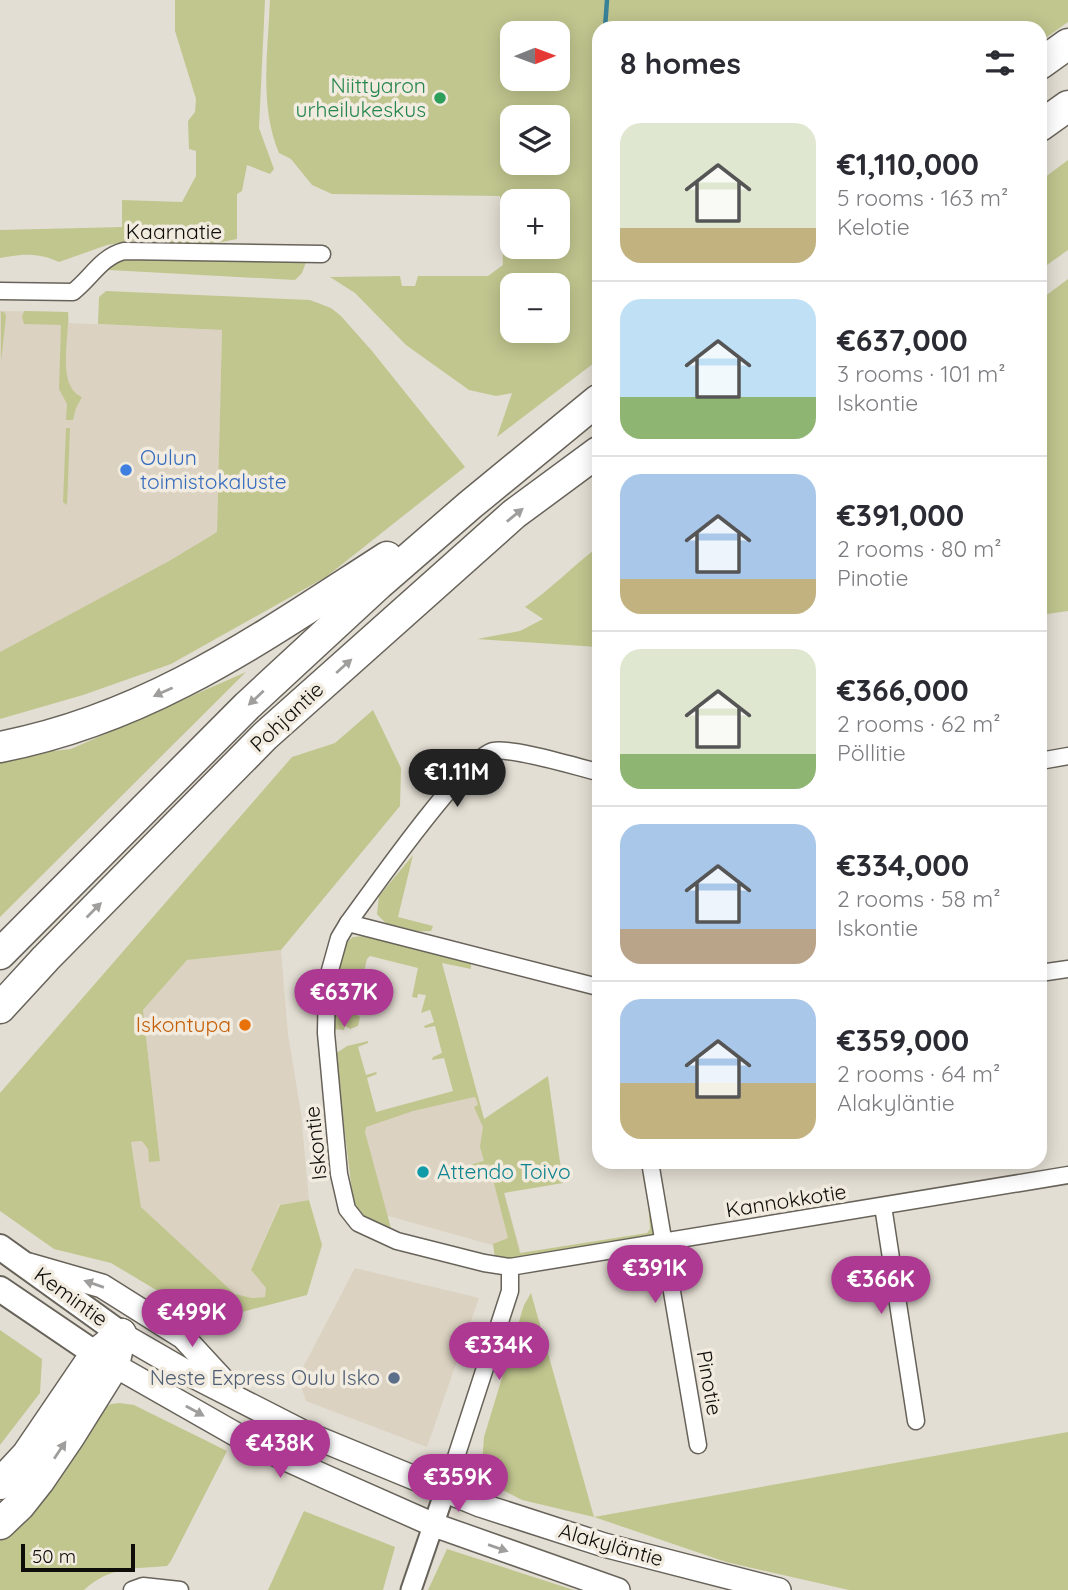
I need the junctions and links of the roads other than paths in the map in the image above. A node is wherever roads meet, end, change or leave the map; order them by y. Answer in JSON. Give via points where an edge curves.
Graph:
{"nodes":[{"id":1,"x":1068,"y":44,"type":"edge"},
{"id":2,"x":1047,"y":59,"type":"edge"},
{"id":3,"x":1068,"y":106,"type":"edge"},
{"id":4,"x":1047,"y":121,"type":"edge"},
{"id":5,"x":322,"y":254,"type":"dead end"},
{"id":6,"x":0,"y":291,"type":"edge"},
{"id":7,"x":592,"y":405,"type":"edge"},
{"id":8,"x":592,"y":456,"type":"edge"},
{"id":9,"x":470,"y":505,"type":"junction"},
{"id":10,"x":0,"y":747,"type":"edge"},
{"id":11,"x":1068,"y":756,"type":"edge"},
{"id":12,"x":1047,"y":760,"type":"edge"},
{"id":13,"x":592,"y":771,"type":"edge"},
{"id":14,"x":348,"y":923,"type":"junction"},
{"id":15,"x":0,"y":954,"type":"edge"},
{"id":16,"x":46,"y":958,"type":"junction"},
{"id":17,"x":1068,"y":969,"type":"edge"},
{"id":18,"x":1047,"y":973,"type":"edge"},
{"id":19,"x":592,"y":985,"type":"edge"},
{"id":20,"x":0,"y":1009,"type":"edge"},
{"id":21,"x":0,"y":1017,"type":"edge"},
{"id":22,"x":651,"y":1169,"type":"edge"},
{"id":23,"x":1068,"y":1175,"type":"edge"},
{"id":24,"x":883,"y":1206,"type":"junction"},
{"id":25,"x":663,"y":1242,"type":"junction"},
{"id":26,"x":0,"y":1247,"type":"edge"},
{"id":27,"x":22,"y":1263,"type":"junction"},
{"id":28,"x":510,"y":1267,"type":"junction"},
{"id":29,"x":0,"y":1289,"type":"edge"},
{"id":30,"x":121,"y":1334,"type":"junction"},
{"id":31,"x":104,"y":1360,"type":"junction"},
{"id":32,"x":242,"y":1401,"type":"junction"},
{"id":33,"x":916,"y":1421,"type":"dead end"},
{"id":34,"x":698,"y":1445,"type":"dead end"},
{"id":35,"x":0,"y":1484,"type":"edge"},
{"id":36,"x":445,"y":1491,"type":"junction"},
{"id":37,"x":0,"y":1524,"type":"edge"},
{"id":38,"x":434,"y":1525,"type":"junction"},
{"id":39,"x":131,"y":1590,"type":"edge"},
{"id":40,"x":180,"y":1590,"type":"edge"},
{"id":41,"x":411,"y":1590,"type":"edge"},
{"id":42,"x":618,"y":1590,"type":"edge"},
{"id":43,"x":779,"y":1590,"type":"edge"}],
"edges":[{"from":1,"to":2,"type":"highway"},
{"from":3,"to":4,"type":"highway"},
{"from":5,"to":6,"type":"street","name":"Kaarnatie","via":[[124,251],[106,258],[73,292]]},
{"from":7,"to":9,"type":"highway","name":"Pohjantie"},
{"from":16,"to":8,"type":"highway","name":"Pohjantie","one_way":true,"via":[[265,736],[514,514]]},
{"from":9,"to":10,"type":"highway","one_way":true,"via":[[198,676],[111,715],[49,737]]},
{"from":9,"to":15,"type":"highway","name":"Pohjantie","one_way":true,"via":[[247,706]]},
{"from":11,"to":12,"type":"street"},
{"from":13,"to":14,"type":"street","name":"Iskontie","via":[[503,751],[486,754],[443,796]]},
{"from":14,"to":19,"type":"street"},
{"from":14,"to":28,"type":"street","name":"Iskontie","via":[[327,981],[326,1033],[339,1174],[347,1209],[358,1223],[397,1241]]},
{"from":16,"to":20,"type":"highway","name":"Pohjantie"},
{"from":16,"to":21,"type":"highway"},
{"from":17,"to":18,"type":"street"},
{"from":22,"to":25,"type":"street","name":"Pinotie"},
{"from":23,"to":24,"type":"street","name":"Kannokkotie"},
{"from":24,"to":25,"type":"street","name":"Kannokkotie"},
{"from":24,"to":33,"type":"street"},
{"from":25,"to":28,"type":"street","name":"Kannokkotie"},
{"from":25,"to":34,"type":"street","name":"Pinotie"},
{"from":26,"to":27,"type":"main road","name":"Kemintie"},
{"from":27,"to":30,"type":"main road","name":"Kemintie"},
{"from":32,"to":27,"type":"main road","one_way":true,"via":[[183,1337],[102,1286]]},
{"from":28,"to":36,"type":"street","via":[[510,1291]]},
{"from":29,"to":31,"type":"main road","name":"Kemintie"},
{"from":30,"to":31,"type":"highway"},
{"from":30,"to":32,"type":"main road","name":"Kemintie"},
{"from":31,"to":35,"type":"highway"},
{"from":37,"to":31,"type":"highway","one_way":true,"via":[[39,1481]]},
{"from":31,"to":38,"type":"main road","name":"Kemintie","one_way":true,"via":[[251,1443]]},
{"from":32,"to":36,"type":"main road","name":"Kemintie","via":[[305,1433]]},
{"from":36,"to":38,"type":"street"},
{"from":36,"to":43,"type":"main road","name":"Alakyläntie","via":[[604,1545]]},
{"from":38,"to":41,"type":"street"},
{"from":38,"to":42,"type":"main road","name":"Alakyläntie","one_way":true},
{"from":39,"to":40,"type":"street","via":[[143,1586]]}]}
